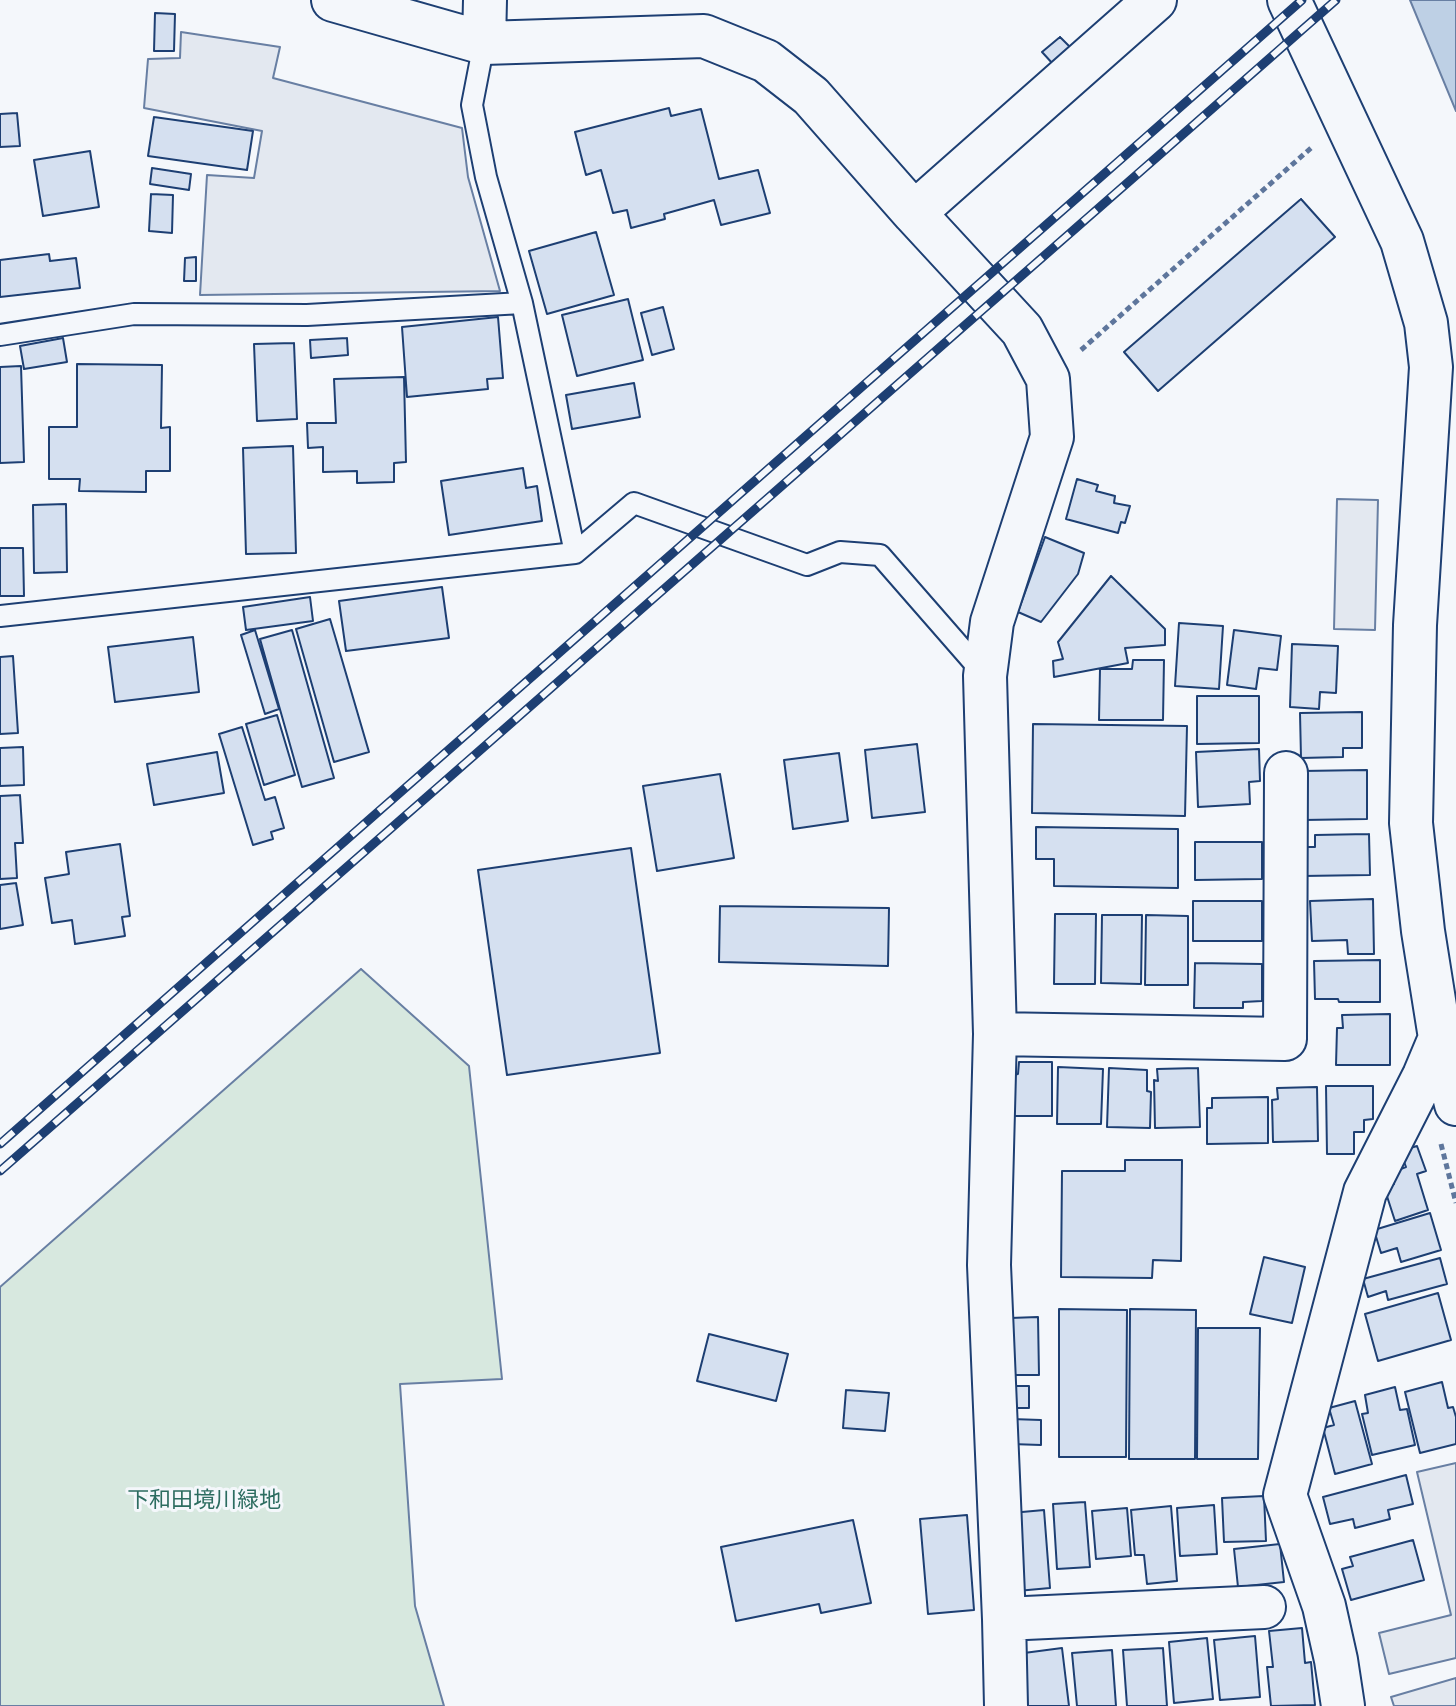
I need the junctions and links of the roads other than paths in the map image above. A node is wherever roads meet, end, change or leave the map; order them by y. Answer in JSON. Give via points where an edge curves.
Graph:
{"nodes":[{"id":1,"x":333,"y":0,"type":"edge"},
{"id":2,"x":485,"y":0,"type":"edge"},
{"id":3,"x":1155,"y":0,"type":"edge"},
{"id":4,"x":1289,"y":0,"type":"edge"},
{"id":5,"x":484,"y":43,"type":"junction"},
{"id":6,"x":914,"y":213,"type":"junction"},
{"id":7,"x":522,"y":303,"type":"junction"},
{"id":8,"x":0,"y":335,"type":"edge"},
{"id":9,"x":575,"y":553,"type":"junction"},
{"id":10,"x":0,"y":616,"type":"edge"},
{"id":11,"x":985,"y":676,"type":"junction"},
{"id":12,"x":1286,"y":773,"type":"dead end"},
{"id":13,"x":995,"y":1034,"type":"junction"},
{"id":14,"x":1440,"y":1038,"type":"junction"},
{"id":15,"x":1456,"y":1104,"type":"edge"},
{"id":16,"x":1264,"y":1607,"type":"dead end"},
{"id":17,"x":1004,"y":1619,"type":"junction"},
{"id":18,"x":1006,"y":1706,"type":"edge"},
{"id":19,"x":1343,"y":1706,"type":"edge"}],
"edges":[{"from":1,"to":5,"type":"street"},
{"from":2,"to":5,"type":"street"},
{"from":3,"to":6,"type":"street"},
{"from":4,"to":14,"type":"street","via":[[1402,241],[1426,323],[1431,367],[1415,625],[1411,823]]},
{"from":5,"to":6,"type":"street","via":[[704,36],[766,61],[811,96]]},
{"from":5,"to":7,"type":"lane","via":[[472,105],[486,177]]},
{"from":6,"to":11,"type":"street","via":[[1022,330],[1048,379],[1052,437],[992,622]]},
{"from":7,"to":8,"type":"lane","via":[[307,315],[134,314]]},
{"from":7,"to":9,"type":"lane"},
{"from":9,"to":10,"type":"lane"},
{"from":9,"to":11,"type":"lane","via":[[634,503],[807,565],[840,552],[880,555]]},
{"from":11,"to":13,"type":"street"},
{"from":12,"to":13,"type":"street","via":[[1285,1039]]},
{"from":13,"to":17,"type":"street","via":[[989,1265]]},
{"from":14,"to":15,"type":"street"},
{"from":14,"to":19,"type":"street","via":[[1365,1192],[1285,1495],[1324,1606]]},
{"from":16,"to":17,"type":"street"},
{"from":17,"to":18,"type":"street"}]}
